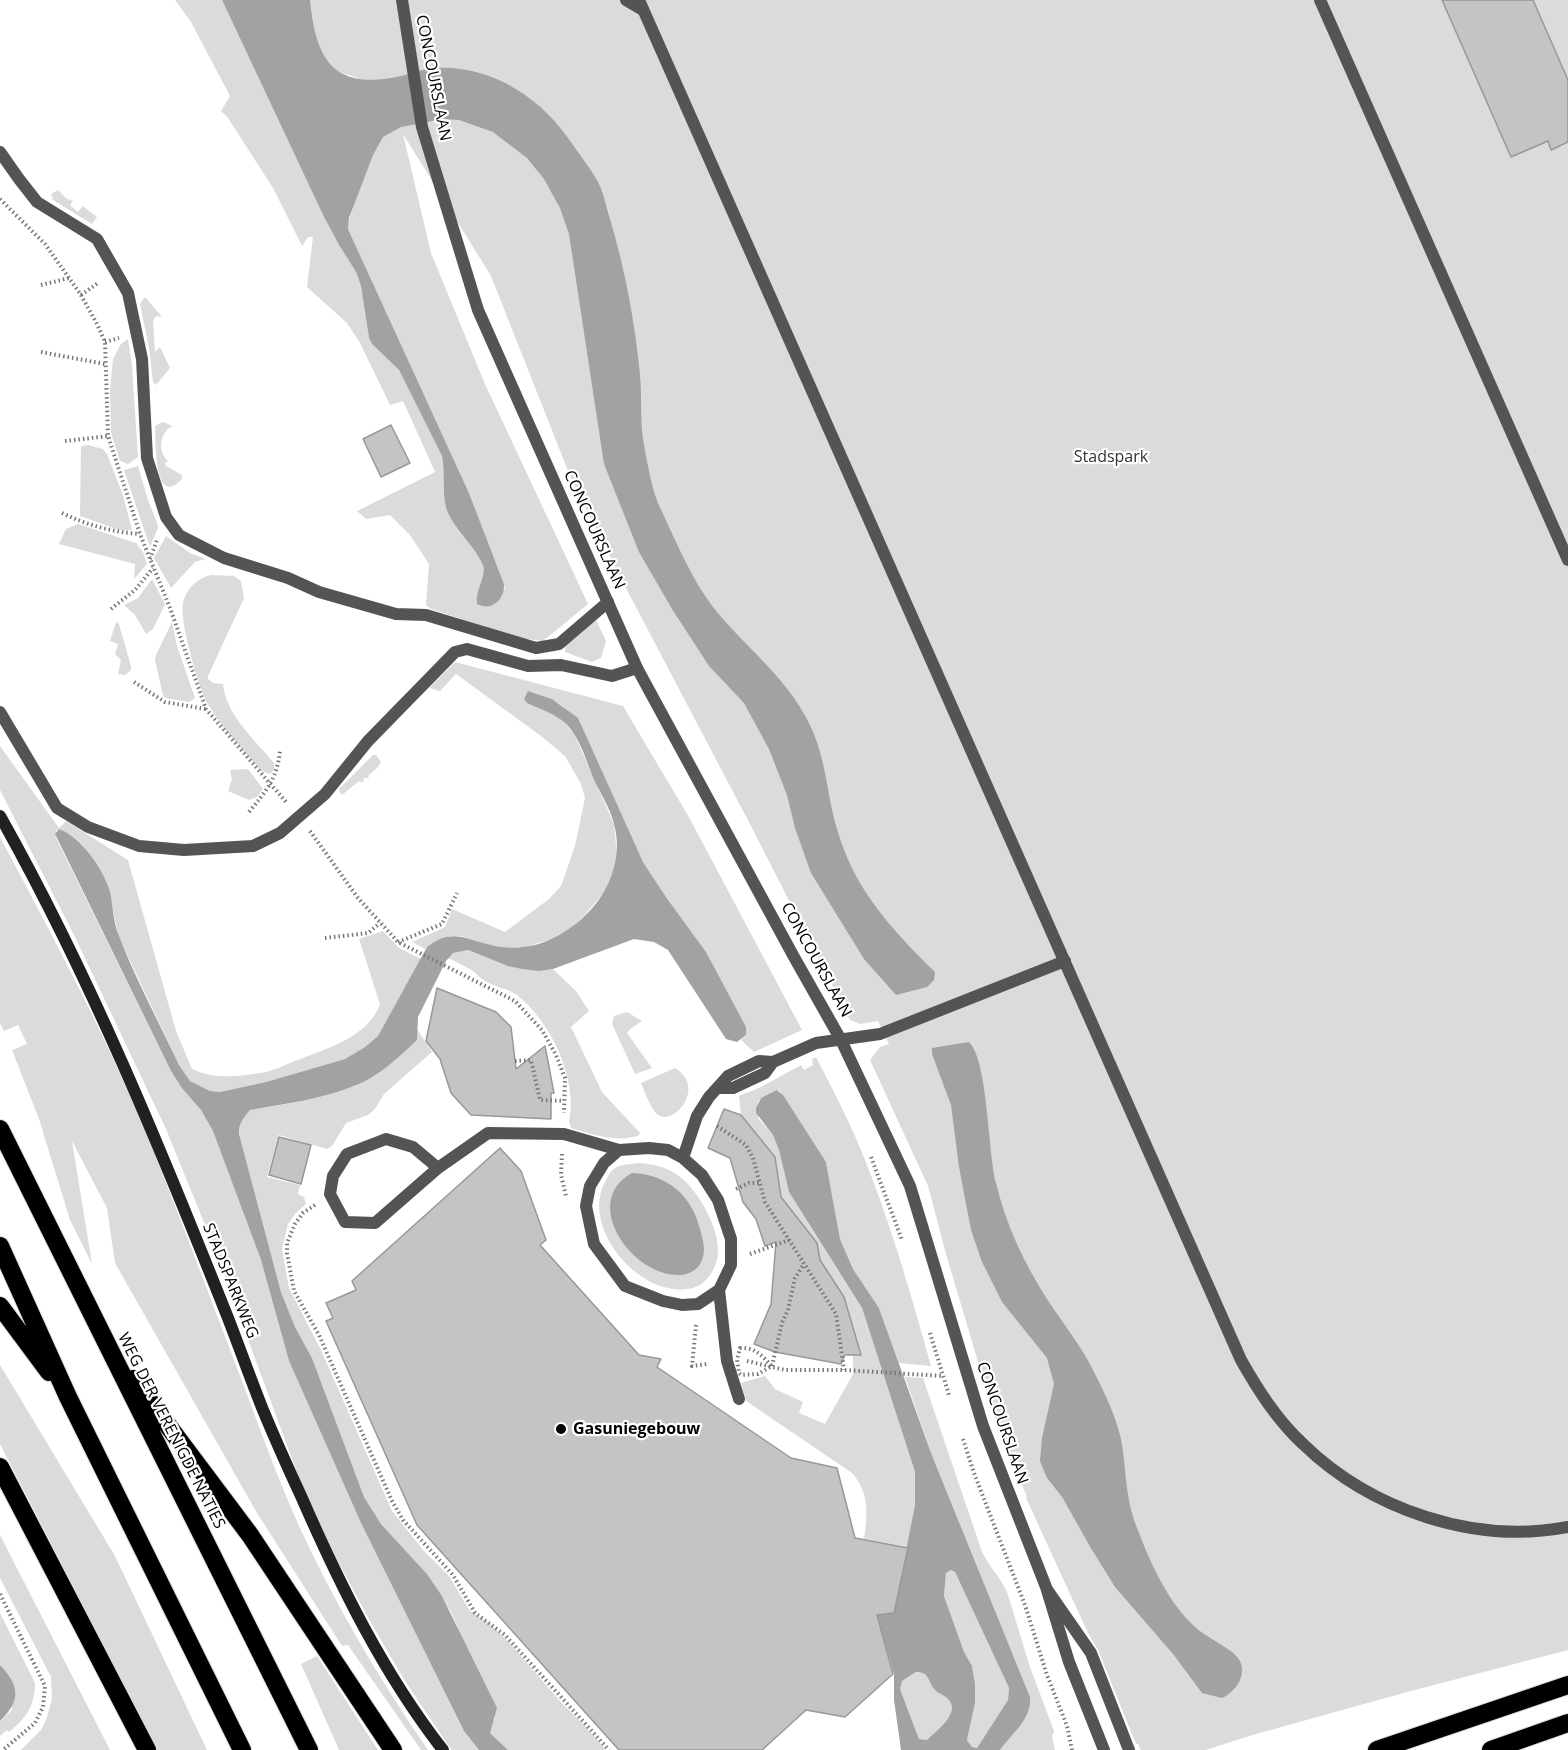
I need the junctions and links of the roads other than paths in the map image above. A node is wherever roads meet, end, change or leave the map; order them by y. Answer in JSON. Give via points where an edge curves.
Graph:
{"nodes":[{"id":1,"x":402,"y":0,"type":"edge"},
{"id":2,"x":626,"y":0,"type":"edge"},
{"id":3,"x":1320,"y":0,"type":"edge"},
{"id":4,"x":641,"y":5,"type":"edge"},
{"id":5,"x":0,"y":152,"type":"edge"},
{"id":6,"x":1568,"y":560,"type":"edge"},
{"id":7,"x":608,"y":602,"type":"junction"},
{"id":8,"x":637,"y":668,"type":"junction"},
{"id":9,"x":0,"y":712,"type":"edge"},
{"id":10,"x":0,"y":816,"type":"edge"},
{"id":11,"x":1065,"y":962,"type":"junction"},
{"id":12,"x":842,"y":1040,"type":"junction"},
{"id":13,"x":0,"y":1129,"type":"edge"},
{"id":14,"x":619,"y":1150,"type":"junction"},
{"id":15,"x":683,"y":1158,"type":"junction"},
{"id":16,"x":438,"y":1168,"type":"junction"},
{"id":17,"x":0,"y":1246,"type":"edge"},
{"id":18,"x":719,"y":1290,"type":"junction"},
{"id":19,"x":0,"y":1306,"type":"edge"},
{"id":20,"x":104,"y":1342,"type":"junction"},
{"id":21,"x":68,"y":1397,"type":"junction"},
{"id":22,"x":739,"y":1400,"type":"dead end"},
{"id":23,"x":0,"y":1467,"type":"edge"},
{"id":24,"x":1568,"y":1527,"type":"edge"},
{"id":25,"x":1046,"y":1587,"type":"junction"},
{"id":26,"x":1568,"y":1685,"type":"edge"},
{"id":27,"x":1568,"y":1723,"type":"edge"},
{"id":28,"x":147,"y":1750,"type":"edge"},
{"id":29,"x":242,"y":1750,"type":"edge"},
{"id":30,"x":309,"y":1750,"type":"edge"},
{"id":31,"x":393,"y":1750,"type":"edge"},
{"id":32,"x":443,"y":1750,"type":"edge"},
{"id":33,"x":1104,"y":1750,"type":"edge"},
{"id":34,"x":1129,"y":1750,"type":"edge"},
{"id":35,"x":1377,"y":1750,"type":"edge"},
{"id":36,"x":1491,"y":1750,"type":"edge"}],
"edges":[{"from":1,"to":7,"type":"street","name":"CONCOURSLAAN","via":[[422,127],[478,310]]},
{"from":2,"to":4,"type":"street"},
{"from":3,"to":6,"type":"street"},
{"from":4,"to":11,"type":"street"},
{"from":5,"to":7,"type":"street","via":[[38,202],[97,239],[128,293],[142,359],[147,458],[166,517],[179,535],[224,558],[319,592],[396,614],[426,615],[536,648],[559,644]]},
{"from":7,"to":8,"type":"street","name":"CONCOURSLAAN"},
{"from":8,"to":9,"type":"street","via":[[612,676],[561,665],[528,666],[467,649],[455,652],[368,741],[325,794],[280,833],[253,846],[184,850],[139,846],[88,827],[57,808]]},
{"from":8,"to":12,"type":"street","name":"CONCOURSLAAN"},
{"from":10,"to":32,"type":"main road","name":"STADSPARKWEG","via":[[75,961],[148,1120],[264,1412],[325,1552],[388,1672]]},
{"from":11,"to":12,"type":"street","via":[[880,1034]]},
{"from":11,"to":24,"type":"street","via":[[1241,1360],[1279,1418],[1329,1467],[1369,1492],[1422,1516],[1490,1530]]},
{"from":12,"to":15,"type":"street","via":[[816,1043],[773,1062],[765,1072],[734,1088],[719,1088],[697,1116]]},
{"from":12,"to":25,"type":"street","name":"CONCOURSLAAN","via":[[910,1186],[984,1426]]},
{"from":13,"to":20,"type":"highway","name":"WEG DER VERENIGDE NATIES"},
{"from":14,"to":15,"type":"street","via":[[668,1150]]},
{"from":14,"to":16,"type":"street","via":[[564,1134],[488,1133]]},
{"from":14,"to":18,"type":"street","via":[[604,1163],[590,1186],[586,1206],[594,1244],[625,1286],[663,1301],[698,1304]]},
{"from":15,"to":18,"type":"street","via":[[702,1175],[718,1200],[731,1239],[731,1264]]},
{"from":16,"to":16,"type":"street","via":[[375,1222],[345,1222],[330,1194],[333,1176],[347,1154],[386,1139],[413,1148]]},
{"from":17,"to":21,"type":"highway"},
{"from":18,"to":22,"type":"street","via":[[727,1361]]},
{"from":19,"to":21,"type":"highway"},
{"from":20,"to":30,"type":"highway","name":"WEG DER VERENIGDE NATIES"},
{"from":20,"to":31,"type":"highway","via":[[250,1535]]},
{"from":21,"to":29,"type":"highway"},
{"from":23,"to":28,"type":"highway"},
{"from":25,"to":33,"type":"street","name":"CONCOURSLAAN","via":[[1069,1662]]},
{"from":25,"to":34,"type":"street","via":[[1091,1653]]},
{"from":26,"to":35,"type":"highway"},
{"from":27,"to":36,"type":"highway"}]}
